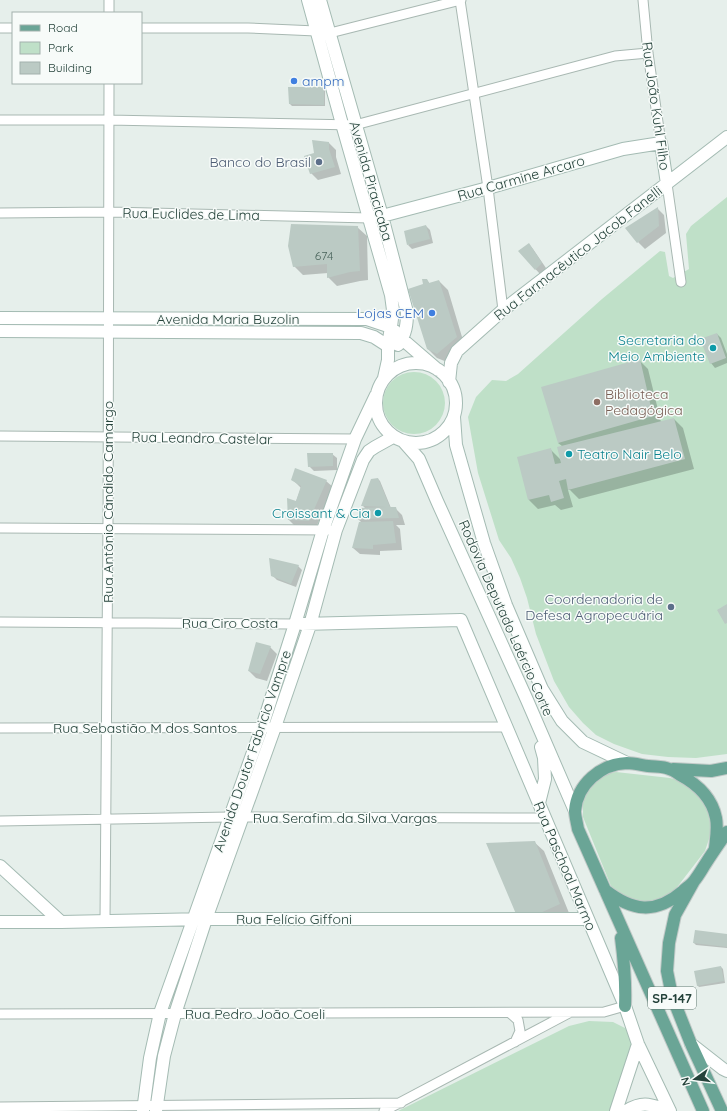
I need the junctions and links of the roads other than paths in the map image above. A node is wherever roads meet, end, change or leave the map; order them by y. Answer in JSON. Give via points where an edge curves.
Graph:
{"nodes":[{"id":1,"x":109,"y":0,"type":"edge"},
{"id":2,"x":308,"y":0,"type":"edge"},
{"id":3,"x":320,"y":0,"type":"edge"},
{"id":4,"x":460,"y":0,"type":"edge"},
{"id":5,"x":643,"y":0,"type":"edge"},
{"id":6,"x":109,"y":12,"type":"edge"},
{"id":7,"x":0,"y":28,"type":"edge"},
{"id":8,"x":12,"y":28,"type":"edge"},
{"id":9,"x":142,"y":28,"type":"edge"},
{"id":10,"x":316,"y":31,"type":"junction"},
{"id":11,"x":330,"y":33,"type":"junction"},
{"id":12,"x":648,"y":53,"type":"junction"},
{"id":13,"x":109,"y":84,"type":"edge"},
{"id":14,"x":474,"y":93,"type":"junction"},
{"id":15,"x":0,"y":120,"type":"edge"},
{"id":16,"x":109,"y":120,"type":"junction"},
{"id":17,"x":342,"y":124,"type":"junction"},
{"id":18,"x":355,"y":125,"type":"junction"},
{"id":19,"x":727,"y":137,"type":"edge"},
{"id":20,"x":661,"y":144,"type":"junction"},
{"id":21,"x":667,"y":184,"type":"junction"},
{"id":22,"x":488,"y":188,"type":"junction"},
{"id":23,"x":109,"y":212,"type":"junction"},
{"id":24,"x":0,"y":213,"type":"edge"},
{"id":25,"x":376,"y":217,"type":"junction"},
{"id":26,"x":681,"y":282,"type":"dead end"},
{"id":27,"x":503,"y":310,"type":"junction"},
{"id":28,"x":0,"y":318,"type":"edge"},
{"id":29,"x":109,"y":319,"type":"junction"},
{"id":30,"x":392,"y":327,"type":"junction"},
{"id":31,"x":0,"y":331,"type":"edge"},
{"id":32,"x":109,"y":331,"type":"junction"},
{"id":33,"x":402,"y":339,"type":"junction"},
{"id":34,"x":388,"y":346,"type":"junction"},
{"id":35,"x":388,"y":360,"type":"junction"},
{"id":36,"x":438,"y":370,"type":"junction"},
{"id":37,"x":384,"y":378,"type":"junction"},
{"id":38,"x":450,"y":382,"type":"junction"},
{"id":39,"x":376,"y":395,"type":"junction"},
{"id":40,"x":454,"y":417,"type":"junction"},
{"id":41,"x":0,"y":436,"type":"edge"},
{"id":42,"x":109,"y":437,"type":"junction"},
{"id":43,"x":355,"y":439,"type":"junction"},
{"id":44,"x":399,"y":440,"type":"junction"},
{"id":45,"x":0,"y":528,"type":"edge"},
{"id":46,"x":108,"y":528,"type":"junction"},
{"id":47,"x":323,"y":530,"type":"junction"},
{"id":48,"x":336,"y":530,"type":"junction"},
{"id":49,"x":461,"y":620,"type":"joint"},
{"id":50,"x":0,"y":622,"type":"edge"},
{"id":51,"x":107,"y":623,"type":"junction"},
{"id":52,"x":295,"y":624,"type":"junction"},
{"id":53,"x":310,"y":624,"type":"junction"},
{"id":54,"x":527,"y":700,"type":"junction"},
{"id":55,"x":262,"y":727,"type":"junction"},
{"id":56,"x":506,"y":727,"type":"junction"},
{"id":57,"x":0,"y":728,"type":"edge"},
{"id":58,"x":107,"y":728,"type":"junction"},
{"id":59,"x":275,"y":728,"type":"junction"},
{"id":60,"x":627,"y":763,"type":"junction"},
{"id":61,"x":669,"y":768,"type":"junction"},
{"id":62,"x":727,"y":768,"type":"edge"},
{"id":63,"x":539,"y":803,"type":"junction"},
{"id":64,"x":575,"y":811,"type":"junction"},
{"id":65,"x":230,"y":817,"type":"junction"},
{"id":66,"x":242,"y":817,"type":"junction"},
{"id":67,"x":545,"y":818,"type":"junction"},
{"id":68,"x":106,"y":819,"type":"junction"},
{"id":69,"x":0,"y":821,"type":"edge"},
{"id":70,"x":727,"y":832,"type":"edge"},
{"id":71,"x":715,"y":848,"type":"junction"},
{"id":72,"x":0,"y":866,"type":"edge"},
{"id":73,"x":694,"y":882,"type":"junction"},
{"id":74,"x":605,"y":890,"type":"junction"},
{"id":75,"x":193,"y":919,"type":"junction"},
{"id":76,"x":206,"y":919,"type":"junction"},
{"id":77,"x":588,"y":919,"type":"junction"},
{"id":78,"x":105,"y":921,"type":"junction"},
{"id":79,"x":0,"y":922,"type":"edge"},
{"id":80,"x":61,"y":922,"type":"junction"},
{"id":81,"x":619,"y":923,"type":"junction"},
{"id":82,"x":625,"y":1006,"type":"junction"},
{"id":83,"x":571,"y":1012,"type":"junction"},
{"id":84,"x":160,"y":1013,"type":"junction"},
{"id":85,"x":510,"y":1013,"type":"junction"},
{"id":86,"x":0,"y":1014,"type":"edge"},
{"id":87,"x":175,"y":1014,"type":"junction"},
{"id":88,"x":515,"y":1042,"type":"junction"},
{"id":89,"x":638,"y":1044,"type":"junction"},
{"id":90,"x":691,"y":1044,"type":"junction"},
{"id":91,"x":727,"y":1071,"type":"edge"},
{"id":92,"x":311,"y":1103,"type":"junction"},
{"id":93,"x":400,"y":1103,"type":"junction"},
{"id":94,"x":3,"y":1108,"type":"edge"},
{"id":95,"x":143,"y":1108,"type":"edge"},
{"id":96,"x":156,"y":1108,"type":"edge"},
{"id":97,"x":320,"y":1111,"type":"edge"},
{"id":98,"x":384,"y":1111,"type":"edge"},
{"id":99,"x":616,"y":1111,"type":"edge"},
{"id":100,"x":626,"y":1111,"type":"edge"},
{"id":101,"x":670,"y":1111,"type":"edge"},
{"id":102,"x":703,"y":1111,"type":"edge"},
{"id":103,"x":722,"y":1111,"type":"edge"}],
"edges":[{"from":1,"to":6,"type":"street"},
{"from":2,"to":10,"type":"main road","name":"Avenida Piracicaba"},
{"from":3,"to":11,"type":"main road","name":"Avenida Piracicaba"},
{"from":4,"to":11,"type":"street"},
{"from":4,"to":14,"type":"street"},
{"from":5,"to":12,"type":"street","name":"Rua João Kuhl Filho"},
{"from":7,"to":8,"type":"street"},
{"from":9,"to":10,"type":"street"},
{"from":10,"to":11,"type":"street"},
{"from":10,"to":17,"type":"main road","name":"Avenida Piracicaba"},
{"from":11,"to":18,"type":"main road","name":"Avenida Piracicaba"},
{"from":12,"to":14,"type":"street","via":[[615,56]]},
{"from":12,"to":20,"type":"street","name":"Rua João Kuhl Filho"},
{"from":13,"to":16,"type":"street","name":"Rua Antônio Cândido Camargo"},
{"from":14,"to":18,"type":"street"},
{"from":14,"to":22,"type":"street"},
{"from":15,"to":16,"type":"street"},
{"from":16,"to":17,"type":"street"},
{"from":16,"to":23,"type":"street","name":"Rua Antônio Cândido Camargo"},
{"from":17,"to":18,"type":"street"},
{"from":17,"to":25,"type":"main road","name":"Avenida Piracicaba"},
{"from":18,"to":25,"type":"main road","name":"Avenida Piracicaba"},
{"from":19,"to":21,"type":"main road","name":"Rua Farmacêutico Jacob Fanelli"},
{"from":20,"to":21,"type":"main road","name":"Rua João Kuhl Filho"},
{"from":20,"to":22,"type":"main road","name":"Rua Carmine Arcaro","via":[[623,149]]},
{"from":21,"to":26,"type":"street","name":"Rua João Kuhl Filho"},
{"from":21,"to":27,"type":"main road","name":"Rua Farmacêutico Jacob Fanelli"},
{"from":22,"to":25,"type":"main road","name":"Rua Carmine Arcaro"},
{"from":22,"to":27,"type":"street"},
{"from":23,"to":24,"type":"street","name":"Rua Euclides de Lima"},
{"from":23,"to":25,"type":"street","name":"Rua Euclides de Lima"},
{"from":23,"to":29,"type":"street","name":"Rua Antônio Cândido Camargo"},
{"from":25,"to":30,"type":"main road","name":"Avenida Piracicaba","via":[[392,295]]},
{"from":25,"to":33,"type":"main road","name":"Avenida Piracicaba","via":[[408,312]]},
{"from":27,"to":38,"type":"main road","name":"Rua Farmacêutico Jacob Fanelli","via":[[457,351],[450,363]]},
{"from":28,"to":29,"type":"main road","name":"Avenida Maria Buzolin"},
{"from":29,"to":30,"type":"main road","name":"Avenida Maria Buzolin","via":[[367,318]]},
{"from":29,"to":32,"type":"street","name":"Rua Antônio Cândido Camargo"},
{"from":30,"to":33,"type":"main road"},
{"from":30,"to":34,"type":"main road","name":"Avenida Piracicaba"},
{"from":31,"to":32,"type":"main road","name":"Avenida Maria Buzolin"},
{"from":32,"to":34,"type":"main road","name":"Avenida Maria Buzolin","via":[[361,333],[374,337]]},
{"from":32,"to":42,"type":"street","name":"Rua Antônio Cândido Camargo"},
{"from":33,"to":35,"type":"main road","name":"Avenida Piracicaba"},
{"from":33,"to":36,"type":"main road"},
{"from":34,"to":35,"type":"main road","name":"Avenida Piracicaba"},
{"from":35,"to":37,"type":"main road","name":"Avenida Piracicaba"},
{"from":36,"to":37,"type":"main road","via":[[415,363],[403,365]]},
{"from":36,"to":38,"type":"main road"},
{"from":37,"to":39,"type":"main road"},
{"from":38,"to":40,"type":"main road","via":[[456,405]]},
{"from":39,"to":43,"type":"main road","name":"Avenida Doutor Fabricio Vampre"},
{"from":39,"to":44,"type":"main road","via":[[378,419],[384,429]]},
{"from":40,"to":44,"type":"main road","via":[[448,428],[428,442],[416,444]]},
{"from":40,"to":60,"type":"main road","name":"Rodovia Deputado Laércio Corte","via":[[456,445],[484,543],[506,605],[542,689],[562,721],[583,742]]},
{"from":41,"to":42,"type":"street","name":"Rua Leandro Castelar"},
{"from":42,"to":43,"type":"street","name":"Rua Leandro Castelar"},
{"from":42,"to":46,"type":"street","name":"Rua Antônio Cândido Camargo"},
{"from":43,"to":47,"type":"main road","name":"Avenida Doutor Fabricio Vampre"},
{"from":44,"to":48,"type":"main road","name":"Avenida Doutor Fabricio Vampre","via":[[369,451],[363,460]]},
{"from":44,"to":54,"type":"main road","name":"Rodovia Deputado Laércio Corte","via":[[419,459]]},
{"from":45,"to":46,"type":"street"},
{"from":46,"to":47,"type":"street"},
{"from":46,"to":51,"type":"street","name":"Rua Antônio Cândido Camargo"},
{"from":47,"to":48,"type":"street"},
{"from":47,"to":52,"type":"main road","name":"Avenida Doutor Fabricio Vampre"},
{"from":48,"to":53,"type":"main road","name":"Avenida Doutor Fabricio Vampre"},
{"from":49,"to":53,"type":"main road","name":"Rua Ciro Costa"},
{"from":49,"to":56,"type":"main road","name":"Rua Paschoal Marmo"},
{"from":50,"to":51,"type":"street","name":"Rua Ciro Costa"},
{"from":51,"to":52,"type":"street","name":"Rua Ciro Costa"},
{"from":51,"to":58,"type":"street","name":"Rua Antônio Cândido Camargo"},
{"from":52,"to":53,"type":"main road","name":"Rua Ciro Costa"},
{"from":52,"to":55,"type":"main road","name":"Avenida Doutor Fabricio Vampre"},
{"from":53,"to":59,"type":"main road","name":"Avenida Doutor Fabricio Vampre"},
{"from":54,"to":63,"type":"main road","via":[[544,758],[545,779]]},
{"from":54,"to":64,"type":"main road","name":"Rodovia Deputado Laércio Corte"},
{"from":55,"to":58,"type":"street","name":"Rua Sebastião M dos Santos"},
{"from":55,"to":59,"type":"street","name":"Rua Sebastião M dos Santos"},
{"from":55,"to":65,"type":"main road","name":"Avenida Doutor Fabricio Vampre"},
{"from":56,"to":59,"type":"street","name":"Rua Sebastião M dos Santos"},
{"from":56,"to":63,"type":"main road","name":"Rua Paschoal Marmo"},
{"from":57,"to":58,"type":"street","name":"Rua Sebastião M dos Santos"},
{"from":58,"to":68,"type":"street","name":"Rua Antônio Cândido Camargo"},
{"from":59,"to":66,"type":"main road","name":"Avenida Doutor Fabricio Vampre"},
{"from":60,"to":61,"type":"main road"},
{"from":60,"to":64,"type":"main road","via":[[602,770],[592,777],[583,787]]},
{"from":61,"to":62,"type":"main road","via":[[711,771]]},
{"from":61,"to":71,"type":"main road","via":[[702,790],[710,803],[716,818]]},
{"from":63,"to":67,"type":"main road","name":"Rua Paschoal Marmo"},
{"from":64,"to":74,"type":"main road","via":[[578,829]]},
{"from":65,"to":66,"type":"street","name":"Rua Serafim da Silva Vargas"},
{"from":65,"to":68,"type":"street","name":"Rua Serafim da Silva Vargas"},
{"from":65,"to":75,"type":"main road","name":"Avenida Doutor Fabricio Vampre"},
{"from":66,"to":67,"type":"street","name":"Rua Serafim da Silva Vargas"},
{"from":66,"to":76,"type":"main road","name":"Avenida Doutor Fabricio Vampre"},
{"from":67,"to":77,"type":"main road","name":"Rua Paschoal Marmo"},
{"from":68,"to":69,"type":"street","name":"Rua Serafim da Silva Vargas"},
{"from":68,"to":78,"type":"street","name":"Rua Antônio Cândido Camargo"},
{"from":70,"to":71,"type":"main road"},
{"from":71,"to":73,"type":"main road"},
{"from":72,"to":80,"type":"main road"},
{"from":73,"to":74,"type":"main road","via":[[674,899],[644,908],[617,899]]},
{"from":73,"to":90,"type":"main road","number":"SP-147","via":[[675,915],[667,957],[672,996]]},
{"from":74,"to":81,"type":"main road","number":"SP-147"},
{"from":75,"to":76,"type":"main road","name":"Rua Felício Giffoni"},
{"from":75,"to":78,"type":"main road","name":"Rua Felício Giffoni"},
{"from":75,"to":84,"type":"main road","name":"Avenida Doutor Fabricio Vampre"},
{"from":76,"to":77,"type":"main road","name":"Rua Felício Giffoni"},
{"from":76,"to":87,"type":"main road","name":"Avenida Doutor Fabricio Vampre"},
{"from":77,"to":82,"type":"main road","name":"Rua Paschoal Marmo"},
{"from":78,"to":80,"type":"main road","name":"Rua Felício Giffoni"},
{"from":79,"to":80,"type":"main road","name":"Rua Felício Giffoni"},
{"from":81,"to":82,"type":"main road","via":[[624,958]]},
{"from":81,"to":102,"type":"main road","number":"SP-147"},
{"from":82,"to":83,"type":"street","name":"Rua Pedro João Coeli","via":[[604,1012]]},
{"from":82,"to":89,"type":"main road","name":"Rua Paschoal Marmo"},
{"from":83,"to":85,"type":"street","name":"Rua Pedro João Coeli"},
{"from":83,"to":88,"type":"street"},
{"from":84,"to":86,"type":"street","name":"Rua Pedro João Coeli"},
{"from":84,"to":87,"type":"street","name":"Rua Pedro João Coeli"},
{"from":84,"to":95,"type":"main road","name":"Avenida Doutor Fabricio Vampre"},
{"from":85,"to":87,"type":"street","name":"Rua Pedro João Coeli"},
{"from":85,"to":88,"type":"street","via":[[518,1020],[520,1031]]},
{"from":87,"to":96,"type":"main road","name":"Avenida Doutor Fabricio Vampre","via":[[164,1056]]},
{"from":88,"to":93,"type":"street"},
{"from":89,"to":99,"type":"main road"},
{"from":89,"to":101,"type":"main road","name":"Rua Paschoal Marmo"},
{"from":90,"to":91,"type":"main road"},
{"from":90,"to":103,"type":"main road","number":"SP-147"},
{"from":92,"to":93,"type":"street"},
{"from":92,"to":96,"type":"street"},
{"from":92,"to":97,"type":"street"},
{"from":93,"to":98,"type":"street"},
{"from":94,"to":95,"type":"street"},
{"from":95,"to":96,"type":"street"},
{"from":100,"to":101,"type":"main road","via":[[646,1103]]}]}
